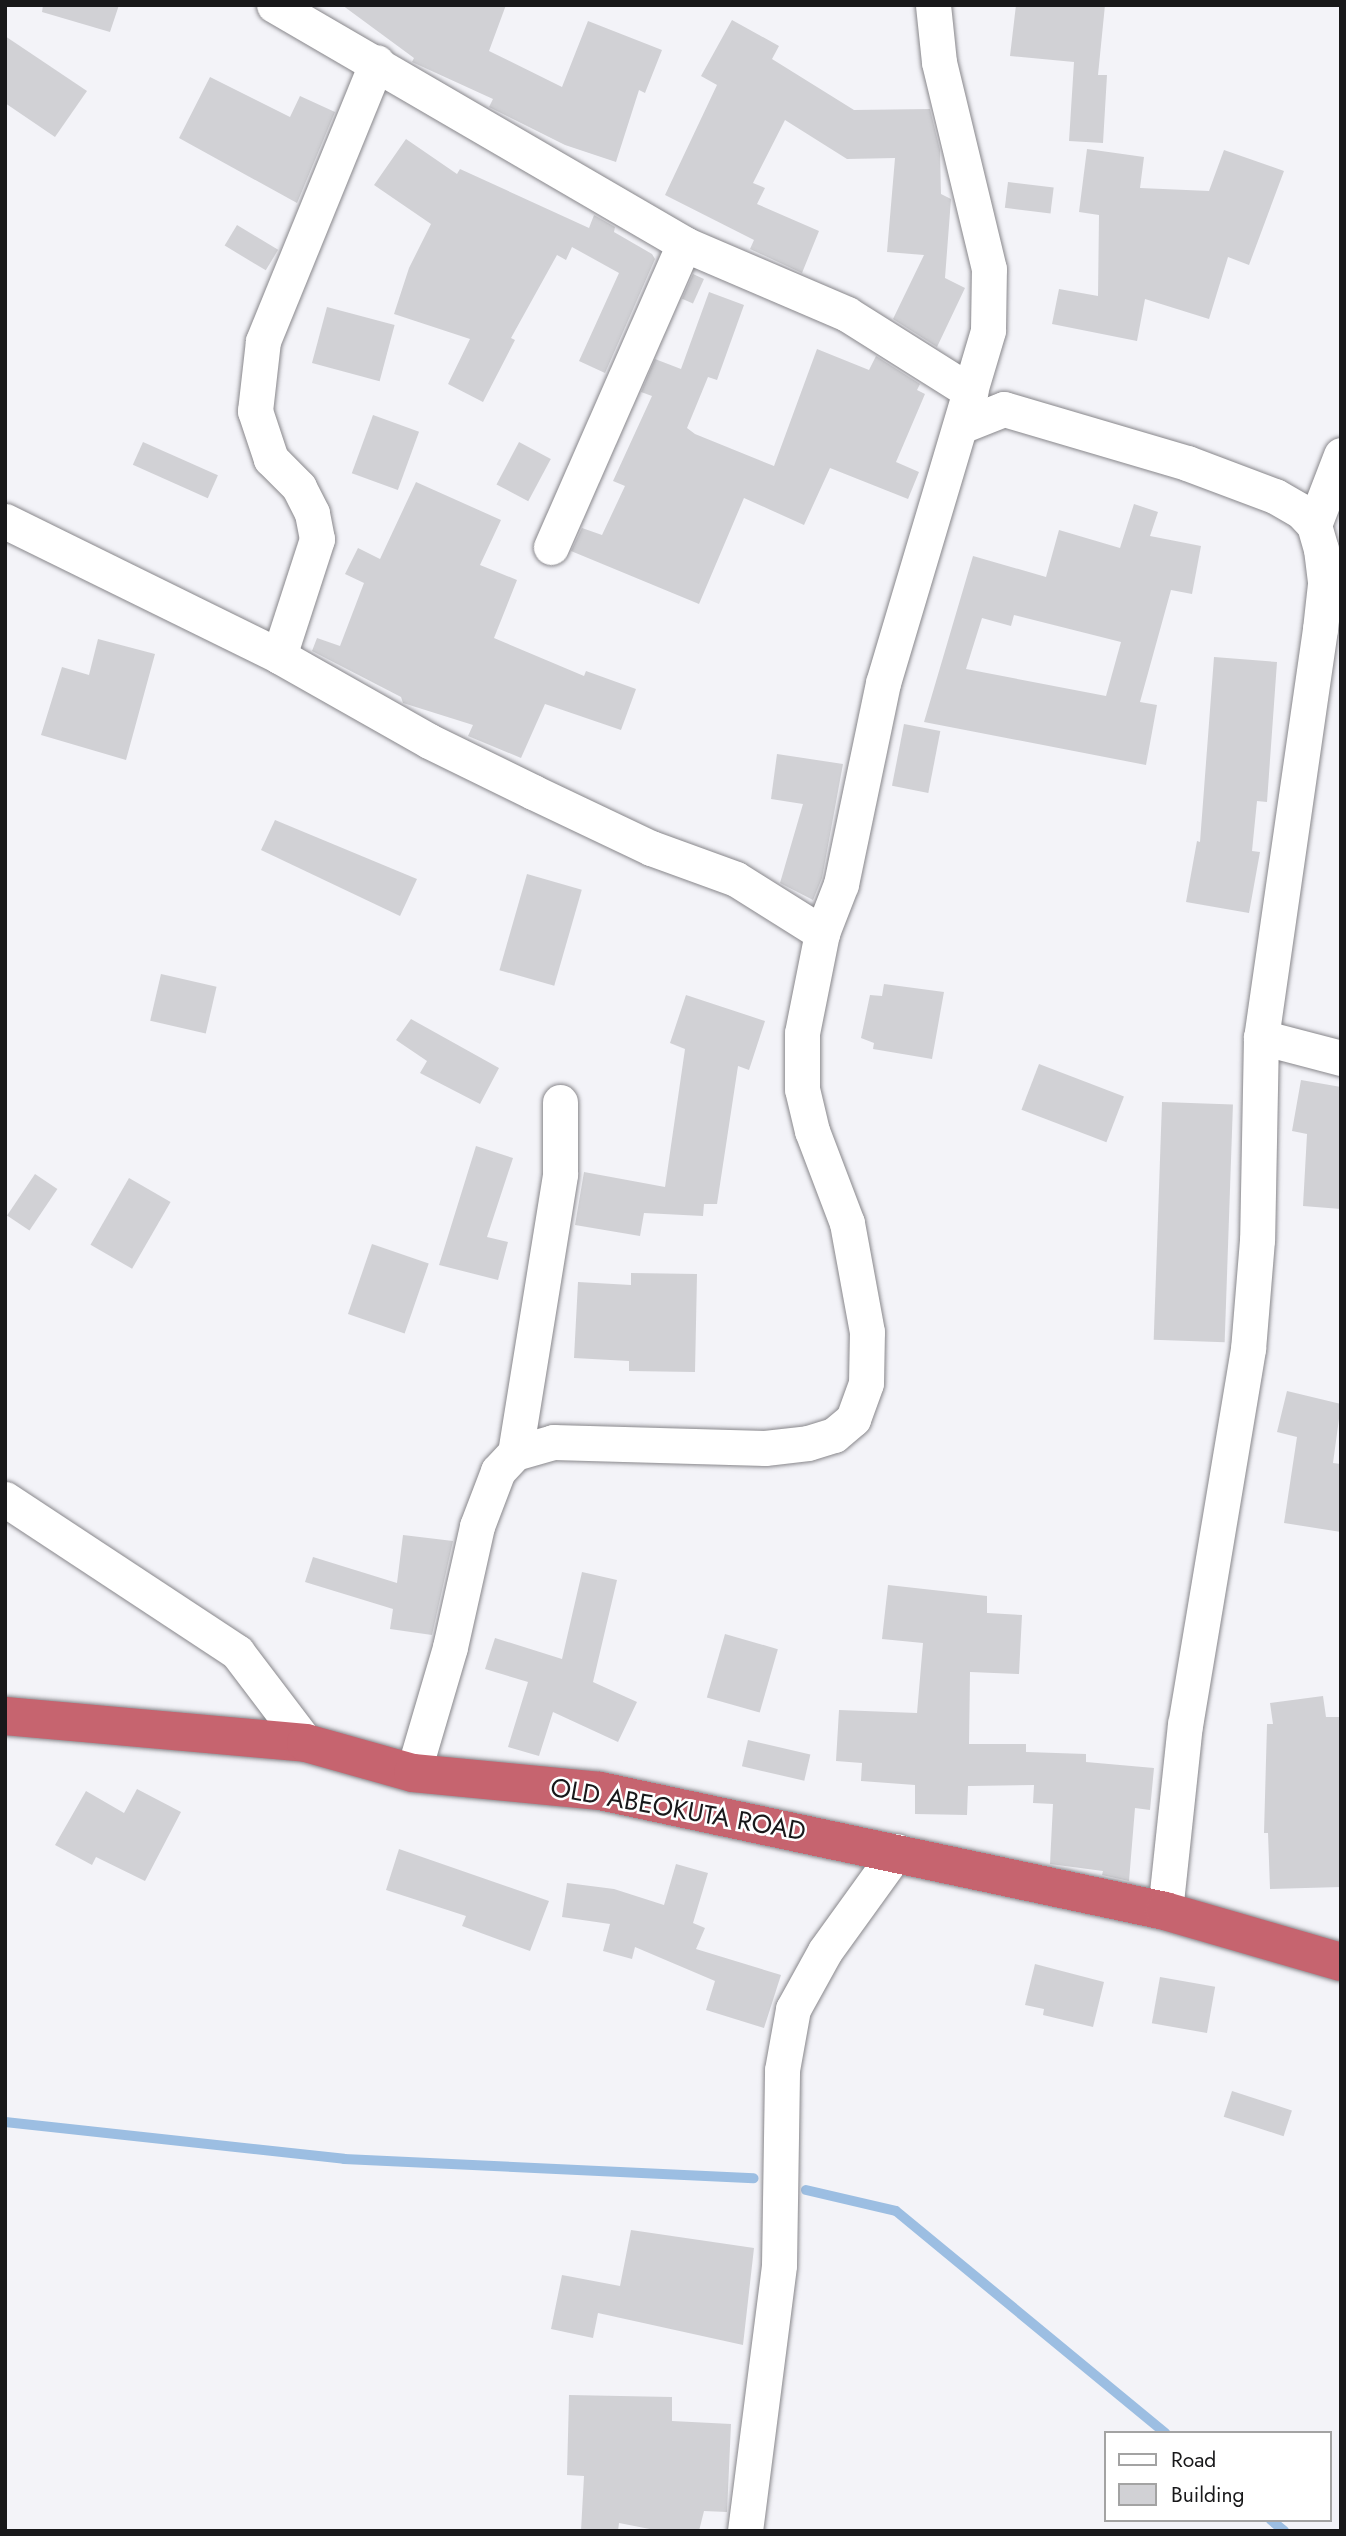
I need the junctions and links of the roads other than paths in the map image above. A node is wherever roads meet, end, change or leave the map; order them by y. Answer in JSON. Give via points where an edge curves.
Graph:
{"nodes":[{"id":1,"x":274,"y":5,"type":"edge"},
{"id":2,"x":933,"y":5,"type":"edge"},
{"id":3,"x":323,"y":17,"type":"edge"},
{"id":4,"x":377,"y":62,"type":"junction"},
{"id":5,"x":684,"y":244,"type":"junction"},
{"id":6,"x":971,"y":392,"type":"junction"},
{"id":7,"x":961,"y":426,"type":"junction"},
{"id":8,"x":1341,"y":455,"type":"edge"},
{"id":9,"x":5,"y":521,"type":"edge"},
{"id":10,"x":1314,"y":525,"type":"junction"},
{"id":11,"x":551,"y":547,"type":"dead end"},
{"id":12,"x":279,"y":656,"type":"junction"},
{"id":13,"x":822,"y":933,"type":"junction"},
{"id":14,"x":1261,"y":1037,"type":"junction"},
{"id":15,"x":1341,"y":1058,"type":"edge"},
{"id":16,"x":560,"y":1102,"type":"dead end"},
{"id":17,"x":514,"y":1453,"type":"junction"},
{"id":18,"x":5,"y":1499,"type":"edge"},
{"id":19,"x":5,"y":1717,"type":"edge"},
{"id":20,"x":306,"y":1743,"type":"junction"},
{"id":21,"x":413,"y":1773,"type":"junction"},
{"id":22,"x":897,"y":1850,"type":"junction"},
{"id":23,"x":1165,"y":1911,"type":"junction"},
{"id":24,"x":1341,"y":1962,"type":"edge"},
{"id":25,"x":745,"y":2531,"type":"edge"}],
"edges":[{"from":1,"to":3,"type":"street"},
{"from":2,"to":6,"type":"street","via":[[939,62],[989,269],[988,330]]},
{"from":3,"to":4,"type":"street"},
{"from":4,"to":5,"type":"street"},
{"from":4,"to":12,"type":"street","via":[[263,341],[255,411],[271,459],[299,487],[313,513],[317,539]]},
{"from":5,"to":6,"type":"street","via":[[847,314]]},
{"from":5,"to":11,"type":"street"},
{"from":6,"to":7,"type":"street"},
{"from":7,"to":10,"type":"street","via":[[1004,409],[1187,463],[1275,496]]},
{"from":7,"to":13,"type":"street","via":[[883,683],[841,884]]},
{"from":8,"to":10,"type":"street"},
{"from":9,"to":12,"type":"street"},
{"from":10,"to":14,"type":"street","via":[[1325,584]]},
{"from":12,"to":13,"type":"street","via":[[429,741],[533,792],[651,848],[736,879]]},
{"from":13,"to":17,"type":"street","via":[[802,1033],[802,1089],[812,1132],[846,1223],[867,1332],[866,1383],[853,1419],[834,1435],[765,1448],[553,1442]]},
{"from":14,"to":15,"type":"street"},
{"from":14,"to":23,"type":"street","via":[[1257,1240],[1248,1349],[1185,1724]]},
{"from":16,"to":17,"type":"street","via":[[560,1174]]},
{"from":17,"to":21,"type":"street","via":[[498,1471],[477,1526],[450,1647]]},
{"from":18,"to":20,"type":"street","via":[[237,1652]]},
{"from":19,"to":20,"type":"highway","name":"OLD ABEOKUTA ROAD"},
{"from":20,"to":21,"type":"highway","name":"OLD ABEOKUTA ROAD"},
{"from":21,"to":22,"type":"highway","name":"OLD ABEOKUTA ROAD","via":[[600,1791]]},
{"from":22,"to":23,"type":"highway","name":"OLD ABEOKUTA ROAD"},
{"from":22,"to":25,"type":"street","via":[[825,1951],[793,2009],[782,2070],[779,2265]]},
{"from":23,"to":24,"type":"highway","name":"OLD ABEOKUTA ROAD"}]}
